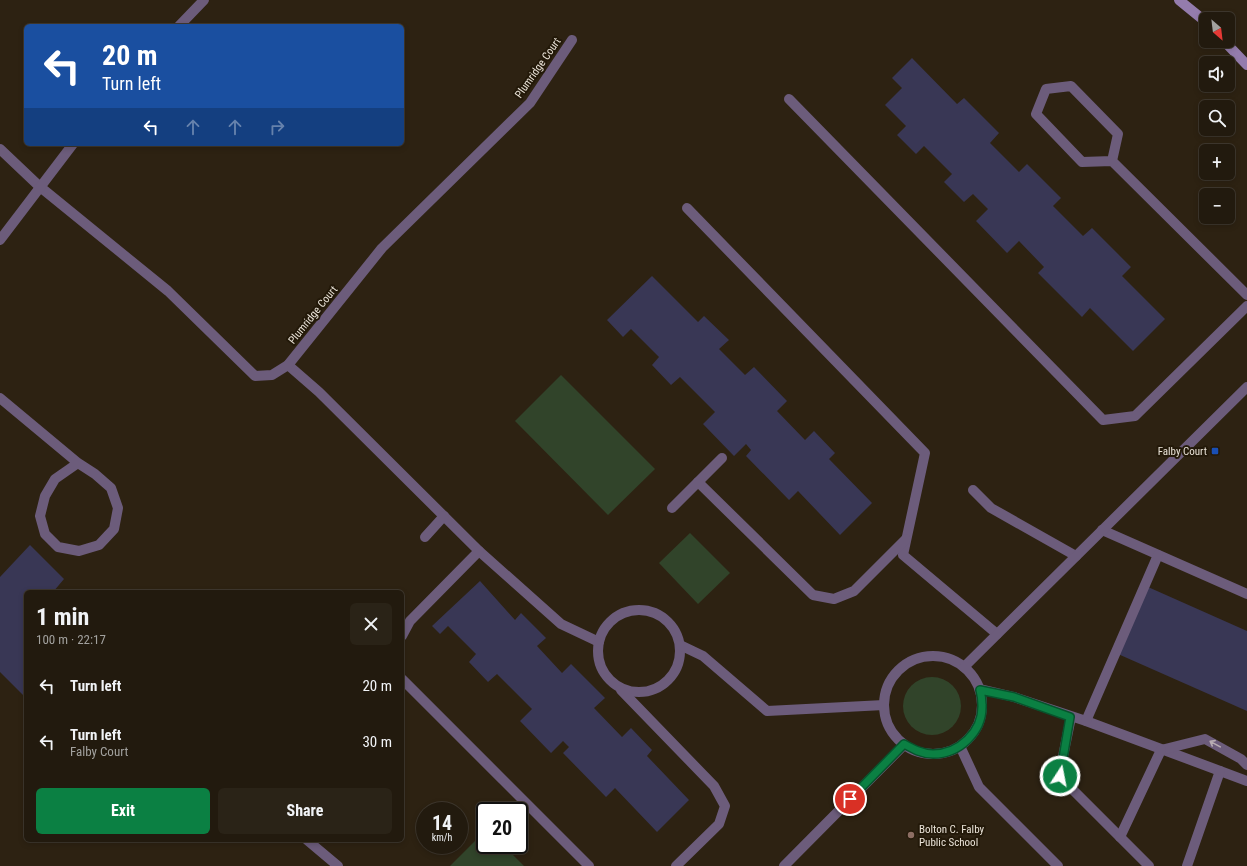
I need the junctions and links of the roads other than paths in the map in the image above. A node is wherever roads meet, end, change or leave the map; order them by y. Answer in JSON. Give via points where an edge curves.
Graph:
{"nodes":[{"id":1,"x":204,"y":0,"type":"edge"},
{"id":2,"x":1179,"y":0,"type":"edge"},
{"id":3,"x":1199,"y":16,"type":"edge"},
{"id":4,"x":181,"y":24,"type":"edge"},
{"id":5,"x":572,"y":40,"type":"dead end"},
{"id":6,"x":1231,"y":48,"type":"edge"},
{"id":7,"x":1247,"y":65,"type":"edge"},
{"id":8,"x":789,"y":99,"type":"dead end"},
{"id":9,"x":71,"y":146,"type":"edge"},
{"id":10,"x":0,"y":149,"type":"edge"},
{"id":11,"x":1112,"y":162,"type":"junction"},
{"id":12,"x":39,"y":186,"type":"junction"},
{"id":13,"x":687,"y":208,"type":"dead end"},
{"id":14,"x":0,"y":240,"type":"edge"},
{"id":15,"x":1247,"y":295,"type":"edge"},
{"id":16,"x":1247,"y":306,"type":"edge"},
{"id":17,"x":288,"y":365,"type":"junction"},
{"id":18,"x":1247,"y":387,"type":"edge"},
{"id":19,"x":0,"y":398,"type":"edge"},
{"id":20,"x":722,"y":458,"type":"dead end"},
{"id":21,"x":78,"y":463,"type":"junction"},
{"id":22,"x":698,"y":482,"type":"junction"},
{"id":23,"x":973,"y":490,"type":"dead end"},
{"id":24,"x":672,"y":508,"type":"dead end"},
{"id":25,"x":444,"y":516,"type":"junction"},
{"id":26,"x":1102,"y":530,"type":"junction"},
{"id":27,"x":425,"y":537,"type":"dead end"},
{"id":28,"x":906,"y":539,"type":"junction"},
{"id":29,"x":479,"y":551,"type":"junction"},
{"id":30,"x":1158,"y":555,"type":"junction"},
{"id":31,"x":1076,"y":556,"type":"junction"},
{"id":32,"x":1247,"y":594,"type":"edge"},
{"id":33,"x":404,"y":632,"type":"edge"},
{"id":34,"x":997,"y":634,"type":"junction"},
{"id":35,"x":599,"y":642,"type":"junction"},
{"id":36,"x":680,"y":645,"type":"junction"},
{"id":37,"x":964,"y":667,"type":"junction"},
{"id":38,"x":404,"y":681,"type":"edge"},
{"id":39,"x":618,"y":687,"type":"junction"},
{"id":40,"x":980,"y":690,"type":"junction"},
{"id":41,"x":884,"y":705,"type":"junction"},
{"id":42,"x":1070,"y":717,"type":"junction"},
{"id":43,"x":1086,"y":721,"type":"junction"},
{"id":44,"x":904,"y":744,"type":"junction"},
{"id":45,"x":960,"y":746,"type":"junction"},
{"id":46,"x":1161,"y":750,"type":"junction"},
{"id":47,"x":1247,"y":765,"type":"edge"},
{"id":48,"x":1220,"y":770,"type":"junction"},
{"id":49,"x":1247,"y":782,"type":"edge"},
{"id":50,"x":1120,"y":838,"type":"junction"},
{"id":51,"x":309,"y":842,"type":"edge"},
{"id":52,"x":338,"y":866,"type":"edge"},
{"id":53,"x":589,"y":866,"type":"edge"},
{"id":54,"x":676,"y":866,"type":"edge"},
{"id":55,"x":784,"y":866,"type":"edge"},
{"id":56,"x":1058,"y":866,"type":"edge"},
{"id":57,"x":1148,"y":866,"type":"edge"},
{"id":58,"x":1187,"y":866,"type":"edge"}],
"edges":[{"from":1,"to":4,"type":"street"},
{"from":2,"to":3,"type":"main road"},
{"from":5,"to":17,"type":"street","name":"Plumridge Court","via":[[530,103],[382,248]]},
{"from":6,"to":7,"type":"main road"},
{"from":8,"to":16,"type":"street","via":[[1103,420],[1135,416]]},
{"from":9,"to":12,"type":"street"},
{"from":10,"to":12,"type":"street","name":"Plumridge Court"},
{"from":11,"to":11,"type":"street","via":[[1082,162],[1036,114],[1046,89],[1072,86],[1118,134]]},
{"from":11,"to":15,"type":"street"},
{"from":12,"to":14,"type":"street"},
{"from":12,"to":17,"type":"street","name":"Plumridge Court","via":[[168,291],[255,376],[272,375]]},
{"from":13,"to":28,"type":"street","via":[[924,453]]},
{"from":17,"to":25,"type":"street","via":[[319,392]]},
{"from":18,"to":26,"type":"street"},
{"from":19,"to":21,"type":"street"},
{"from":20,"to":22,"type":"street"},
{"from":21,"to":21,"type":"street","via":[[111,488],[118,508],[114,529],[99,545],[79,551],[58,547],[45,534],[40,516],[45,496],[55,479]]},
{"from":22,"to":24,"type":"street"},
{"from":22,"to":28,"type":"street","via":[[813,595],[834,599],[854,591]]},
{"from":23,"to":31,"type":"street","via":[[991,508]]},
{"from":25,"to":27,"type":"street"},
{"from":25,"to":29,"type":"street"},
{"from":26,"to":30,"type":"street"},
{"from":26,"to":31,"type":"street"},
{"from":28,"to":34,"type":"street","via":[[903,555]]},
{"from":29,"to":33,"type":"street","via":[[410,621]]},
{"from":29,"to":35,"type":"street","via":[[561,624]]},
{"from":30,"to":32,"type":"street"},
{"from":30,"to":43,"type":"street"},
{"from":31,"to":34,"type":"street"},
{"from":34,"to":37,"type":"street"},
{"from":35,"to":36,"type":"street","via":[[604,629],[614,618],[626,612],[640,610],[655,612],[667,620],[676,631]]},
{"from":35,"to":39,"type":"street","via":[[601,668]]},
{"from":36,"to":39,"type":"street","via":[[680,659],[675,671],[656,689],[644,692]]},
{"from":36,"to":41,"type":"street","via":[[703,656],[766,711]]},
{"from":37,"to":40,"type":"street"},
{"from":37,"to":41,"type":"street","via":[[946,658],[929,656],[913,660],[900,669],[890,682]]},
{"from":38,"to":53,"type":"street"},
{"from":39,"to":54,"type":"street","via":[[714,786],[725,806],[719,824]]},
{"from":40,"to":42,"type":"street","via":[[1014,697]]},
{"from":40,"to":45,"type":"street","via":[[980,721],[972,735]]},
{"from":41,"to":44,"type":"street","via":[[887,723]]},
{"from":42,"to":43,"type":"street"},
{"from":42,"to":50,"type":"street","via":[[1060,776]]},
{"from":43,"to":46,"type":"street"},
{"from":44,"to":45,"type":"street","via":[[917,752],[932,754]]},
{"from":44,"to":55,"type":"street"},
{"from":45,"to":56,"type":"street","via":[[979,787]]},
{"from":47,"to":46,"type":"street","one_way":true,"via":[[1205,739]]},
{"from":46,"to":48,"type":"street"},
{"from":46,"to":50,"type":"street"},
{"from":48,"to":49,"type":"street"},
{"from":48,"to":58,"type":"street"},
{"from":50,"to":57,"type":"street"},
{"from":51,"to":52,"type":"street"}]}
